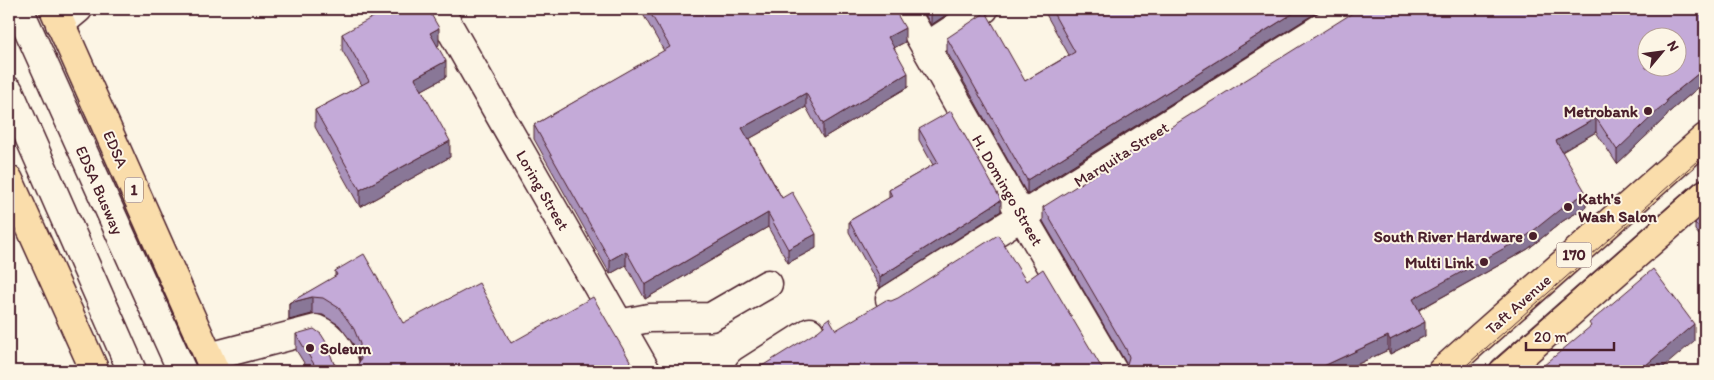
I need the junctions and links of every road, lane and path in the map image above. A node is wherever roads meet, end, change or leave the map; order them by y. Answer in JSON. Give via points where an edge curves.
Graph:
{"nodes":[{"id":1,"x":19,"y":9,"type":"edge"},
{"id":2,"x":439,"y":9,"type":"edge"},
{"id":3,"x":904,"y":9,"type":"edge"},
{"id":4,"x":984,"y":9,"type":"edge"},
{"id":5,"x":1352,"y":9,"type":"edge"},
{"id":6,"x":64,"y":14,"type":"edge"},
{"id":7,"x":926,"y":47,"type":"junction"},
{"id":8,"x":9,"y":91,"type":"edge"},
{"id":9,"x":1705,"y":138,"type":"edge"},
{"id":10,"x":9,"y":180,"type":"edge"},
{"id":11,"x":1705,"y":194,"type":"edge"},
{"id":12,"x":1022,"y":216,"type":"junction"},
{"id":13,"x":768,"y":284,"type":"dead end"},
{"id":14,"x":890,"y":299,"type":"edge"},
{"id":15,"x":619,"y":324,"type":"junction"},
{"id":16,"x":810,"y":332,"type":"dead end"},
{"id":17,"x":212,"y":364,"type":"edge"},
{"id":18,"x":95,"y":371,"type":"edge"},
{"id":19,"x":132,"y":371,"type":"edge"},
{"id":20,"x":182,"y":371,"type":"edge"},
{"id":21,"x":346,"y":371,"type":"edge"},
{"id":22,"x":646,"y":371,"type":"edge"},
{"id":23,"x":749,"y":371,"type":"edge"},
{"id":24,"x":1113,"y":371,"type":"edge"},
{"id":25,"x":1442,"y":371,"type":"edge"},
{"id":26,"x":1504,"y":371,"type":"edge"}],
"edges":[{"from":1,"to":20,"type":"street","name":"EDSA Busway"},
{"from":2,"to":15,"type":"street","name":"Loring Street"},
{"from":3,"to":7,"type":"street","name":"H. Domingo Street"},
{"from":4,"to":7,"type":"street"},
{"from":5,"to":12,"type":"street","name":"Marquita Street"},
{"from":6,"to":17,"type":"main road","name":"EDSA","number":"1"},
{"from":7,"to":12,"type":"street","name":"H. Domingo Street"},
{"from":8,"to":19,"type":"street"},
{"from":9,"to":25,"type":"main road","name":"Taft Avenue","number":"170"},
{"from":10,"to":18,"type":"main road"},
{"from":11,"to":26,"type":"main road","number":"170"},
{"from":12,"to":14,"type":"street","name":"Marquita Street"},
{"from":12,"to":24,"type":"street","name":"H. Domingo Street"},
{"from":13,"to":15,"type":"street","via":[[711,317],[649,318]]},
{"from":15,"to":22,"type":"street","name":"Loring Street"},
{"from":16,"to":23,"type":"street"},
{"from":17,"to":21,"type":"street","via":[[316,329],[333,340]]}]}
